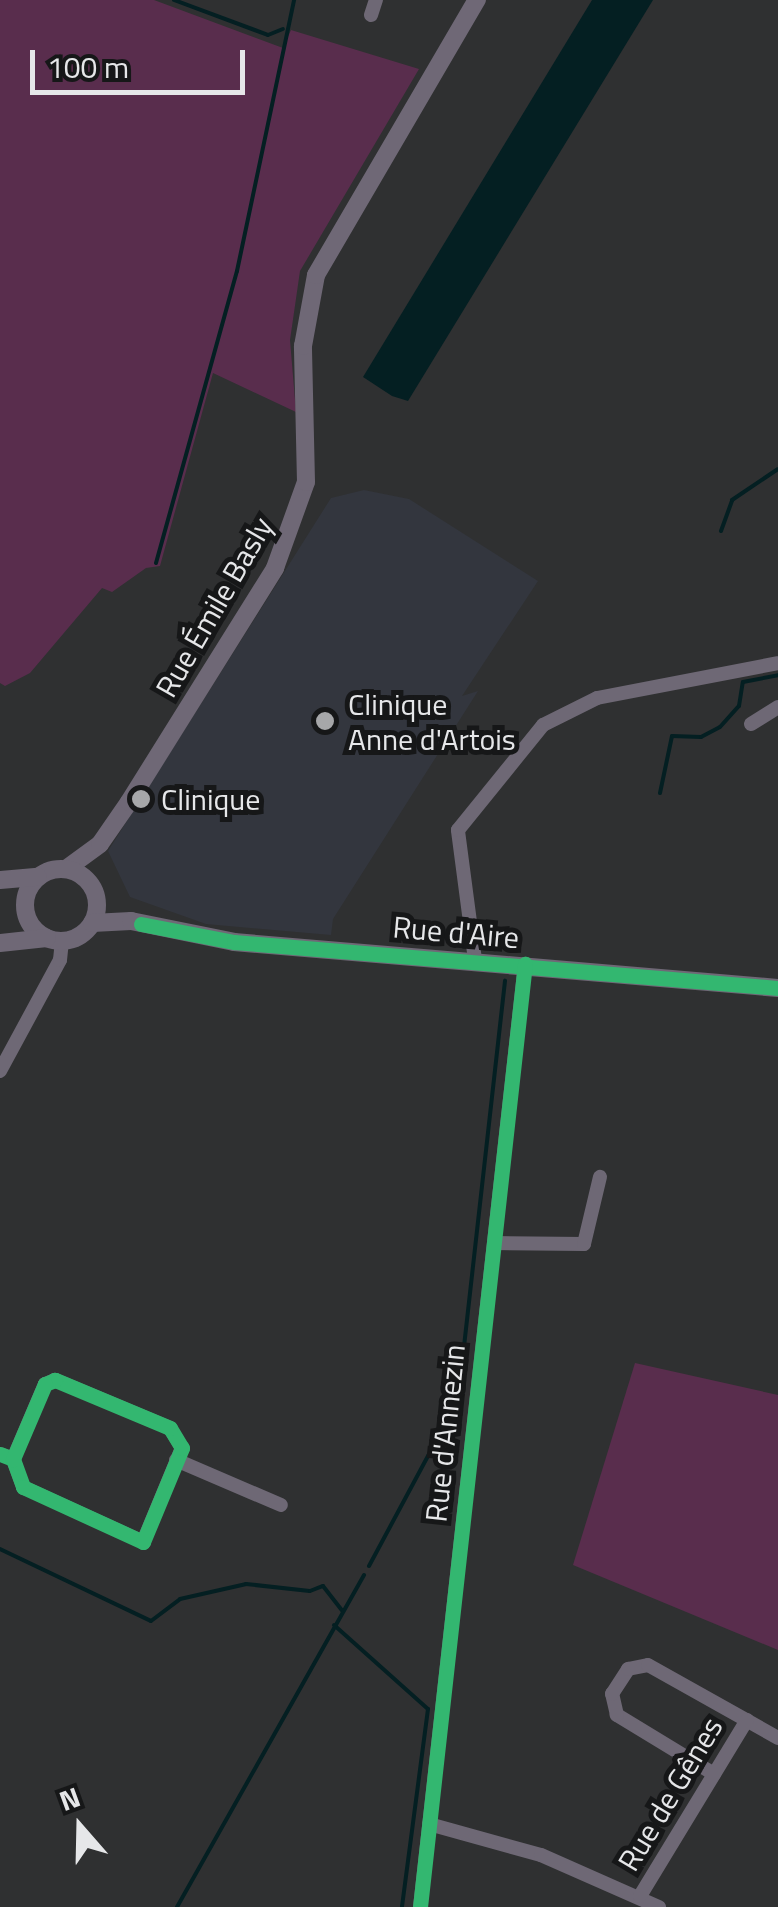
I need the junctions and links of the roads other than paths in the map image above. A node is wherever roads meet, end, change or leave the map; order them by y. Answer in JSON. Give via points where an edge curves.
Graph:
{"nodes":[{"id":1,"x":478,"y":0,"type":"edge"},
{"id":2,"x":778,"y":663,"type":"edge"},
{"id":3,"x":778,"y":706,"type":"edge"},
{"id":4,"x":751,"y":724,"type":"dead end"},
{"id":5,"x":100,"y":844,"type":"junction"},
{"id":6,"x":66,"y":869,"type":"junction"},
{"id":7,"x":38,"y":878,"type":"junction"},
{"id":8,"x":0,"y":880,"type":"edge"},
{"id":9,"x":92,"y":889,"type":"junction"},
{"id":10,"x":0,"y":890,"type":"edge"},
{"id":11,"x":26,"y":910,"type":"junction"},
{"id":12,"x":131,"y":921,"type":"junction"},
{"id":13,"x":92,"y":923,"type":"junction"},
{"id":14,"x":55,"y":939,"type":"junction"},
{"id":15,"x":0,"y":943,"type":"edge"},
{"id":16,"x":476,"y":951,"type":"junction"},
{"id":17,"x":525,"y":964,"type":"junction"},
{"id":18,"x":778,"y":988,"type":"edge"},
{"id":19,"x":0,"y":1072,"type":"edge"},
{"id":20,"x":600,"y":1177,"type":"dead end"},
{"id":21,"x":494,"y":1243,"type":"junction"},
{"id":22,"x":7,"y":1456,"type":"edge"},
{"id":23,"x":176,"y":1460,"type":"junction"},
{"id":24,"x":280,"y":1505,"type":"dead end"},
{"id":25,"x":747,"y":1720,"type":"junction"},
{"id":26,"x":778,"y":1738,"type":"edge"},
{"id":27,"x":714,"y":1774,"type":"junction"},
{"id":28,"x":429,"y":1824,"type":"junction"},
{"id":29,"x":640,"y":1896,"type":"junction"},
{"id":30,"x":420,"y":1907,"type":"edge"},
{"id":31,"x":660,"y":1907,"type":"edge"}],
"edges":[{"from":1,"to":5,"type":"main road","name":"Rue Émile Basly","via":[[316,275],[303,346],[306,482],[280,557]]},
{"from":2,"to":16,"type":"street","via":[[597,698],[543,725],[458,830]]},
{"from":3,"to":4,"type":"street"},
{"from":5,"to":6,"type":"main road","name":"Rue Émile Basly"},
{"from":5,"to":9,"type":"main road","name":"Rue Émile Basly"},
{"from":6,"to":7,"type":"main road"},
{"from":6,"to":9,"type":"main road"},
{"from":7,"to":8,"type":"main road"},
{"from":7,"to":11,"type":"main road"},
{"from":9,"to":12,"type":"main road","name":"Rue d'Aire"},
{"from":9,"to":13,"type":"main road"},
{"from":10,"to":11,"type":"main road"},
{"from":11,"to":14,"type":"main road"},
{"from":11,"to":15,"type":"main road"},
{"from":12,"to":13,"type":"main road","name":"Rue d'Aire"},
{"from":12,"to":16,"type":"main road","name":"Rue d'Aire","via":[[234,942]]},
{"from":13,"to":14,"type":"main road"},
{"from":14,"to":15,"type":"main road"},
{"from":14,"to":19,"type":"street","via":[[60,960]]},
{"from":16,"to":17,"type":"main road","name":"Rue d'Aire"},
{"from":17,"to":18,"type":"main road","name":"Rue d'Aire"},
{"from":17,"to":21,"type":"street","name":"Rue d'Annezin"},
{"from":20,"to":21,"type":"street","via":[[584,1244]]},
{"from":21,"to":28,"type":"street","name":"Rue d'Annezin"},
{"from":22,"to":23,"type":"street","via":[[45,1384],[55,1380],[170,1428],[182,1448]]},
{"from":22,"to":23,"type":"street","via":[[22,1488],[143,1542]]},
{"from":23,"to":24,"type":"street"},
{"from":25,"to":26,"type":"street"},
{"from":25,"to":27,"type":"street","name":"Rue de Gênes"},
{"from":25,"to":27,"type":"street","via":[[639,1662],[619,1681],[612,1706],[617,1715]]},
{"from":27,"to":29,"type":"street","name":"Rue de Gênes"},
{"from":28,"to":29,"type":"street","via":[[541,1855]]},
{"from":28,"to":30,"type":"street","name":"Rue d'Annezin"},
{"from":29,"to":31,"type":"street"}]}
